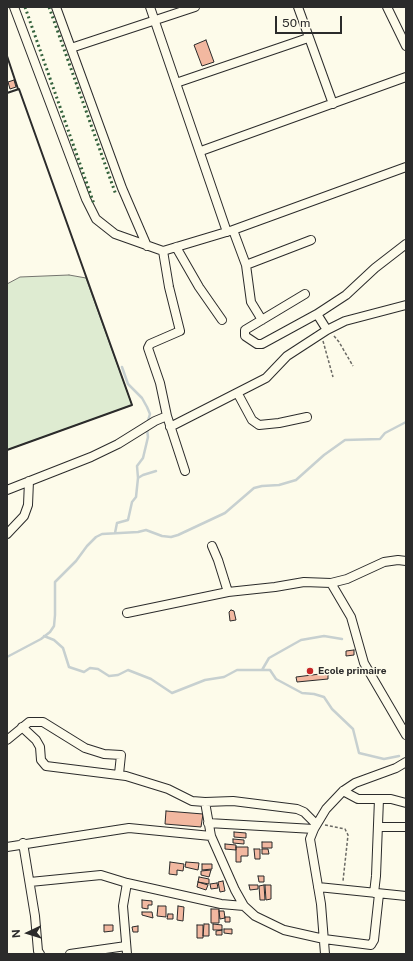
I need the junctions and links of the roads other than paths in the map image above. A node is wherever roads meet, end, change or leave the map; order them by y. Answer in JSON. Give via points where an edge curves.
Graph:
{"nodes":[{"id":1,"x":14,"y":7,"type":"edge"},
{"id":2,"x":56,"y":7,"type":"edge"},
{"id":3,"x":150,"y":7,"type":"edge"},
{"id":4,"x":195,"y":7,"type":"edge"},
{"id":5,"x":298,"y":7,"type":"edge"},
{"id":6,"x":387,"y":7,"type":"edge"},
{"id":7,"x":155,"y":21,"type":"junction"},
{"id":8,"x":308,"y":38,"type":"junction"},
{"id":9,"x":406,"y":46,"type":"edge"},
{"id":10,"x":71,"y":48,"type":"junction"},
{"id":11,"x":406,"y":77,"type":"edge"},
{"id":12,"x":176,"y":83,"type":"junction"},
{"id":13,"x":332,"y":104,"type":"junction"},
{"id":14,"x":200,"y":151,"type":"junction"},
{"id":15,"x":406,"y":167,"type":"edge"},
{"id":16,"x":230,"y":231,"type":"junction"},
{"id":17,"x":311,"y":240,"type":"dead end"},
{"id":18,"x":406,"y":244,"type":"edge"},
{"id":19,"x":147,"y":246,"type":"junction"},
{"id":20,"x":176,"y":247,"type":"junction"},
{"id":21,"x":163,"y":251,"type":"junction"},
{"id":22,"x":246,"y":265,"type":"junction"},
{"id":23,"x":305,"y":294,"type":"dead end"},
{"id":24,"x":406,"y":306,"type":"edge"},
{"id":25,"x":317,"y":314,"type":"junction"},
{"id":26,"x":222,"y":320,"type":"dead end"},
{"id":27,"x":262,"y":320,"type":"junction"},
{"id":28,"x":323,"y":332,"type":"junction"},
{"id":29,"x":238,"y":394,"type":"junction"},
{"id":30,"x":167,"y":416,"type":"junction"},
{"id":31,"x":307,"y":417,"type":"dead end"},
{"id":32,"x":170,"y":427,"type":"junction"},
{"id":33,"x":185,"y":471,"type":"dead end"},
{"id":34,"x":29,"y":481,"type":"junction"},
{"id":35,"x":7,"y":490,"type":"edge"},
{"id":36,"x":7,"y":534,"type":"edge"},
{"id":37,"x":212,"y":546,"type":"dead end"},
{"id":38,"x":406,"y":561,"type":"edge"},
{"id":39,"x":331,"y":584,"type":"junction"},
{"id":40,"x":228,"y":592,"type":"junction"},
{"id":41,"x":127,"y":613,"type":"dead end"},
{"id":42,"x":22,"y":727,"type":"junction"},
{"id":43,"x":406,"y":735,"type":"edge"},
{"id":44,"x":7,"y":740,"type":"edge"},
{"id":45,"x":406,"y":762,"type":"edge"},
{"id":46,"x":119,"y":774,"type":"junction"},
{"id":47,"x":343,"y":790,"type":"junction"},
{"id":48,"x":379,"y":799,"type":"junction"},
{"id":49,"x":205,"y":802,"type":"junction"},
{"id":50,"x":406,"y":803,"type":"edge"},
{"id":51,"x":208,"y":823,"type":"junction"},
{"id":52,"x":315,"y":826,"type":"junction"},
{"id":53,"x":378,"y":827,"type":"junction"},
{"id":54,"x":406,"y":827,"type":"edge"},
{"id":55,"x":211,"y":836,"type":"junction"},
{"id":56,"x":23,"y":843,"type":"junction"},
{"id":57,"x":7,"y":847,"type":"edge"},
{"id":58,"x":30,"y":882,"type":"junction"},
{"id":59,"x":127,"y":883,"type":"junction"},
{"id":60,"x":318,"y":887,"type":"junction"},
{"id":61,"x":376,"y":893,"type":"junction"},
{"id":62,"x":406,"y":896,"type":"edge"},
{"id":63,"x":244,"y":906,"type":"junction"},
{"id":64,"x":324,"y":940,"type":"junction"},
{"id":65,"x":126,"y":950,"type":"edge"},
{"id":66,"x":40,"y":954,"type":"edge"},
{"id":67,"x":70,"y":954,"type":"edge"},
{"id":68,"x":326,"y":954,"type":"edge"}],
"edges":[{"from":1,"to":19,"type":"street","via":[[86,200],[96,219],[115,234]]},
{"from":2,"to":10,"type":"street"},
{"from":3,"to":7,"type":"street"},
{"from":4,"to":7,"type":"street"},
{"from":5,"to":8,"type":"street"},
{"from":6,"to":9,"type":"street"},
{"from":7,"to":10,"type":"street"},
{"from":7,"to":12,"type":"street"},
{"from":8,"to":12,"type":"street"},
{"from":8,"to":13,"type":"street"},
{"from":10,"to":19,"type":"street","via":[[122,188]]},
{"from":11,"to":13,"type":"street"},
{"from":12,"to":14,"type":"street"},
{"from":13,"to":14,"type":"street"},
{"from":14,"to":16,"type":"street"},
{"from":15,"to":16,"type":"street"},
{"from":16,"to":20,"type":"street"},
{"from":16,"to":22,"type":"street"},
{"from":17,"to":22,"type":"street"},
{"from":18,"to":25,"type":"street","via":[[346,295]]},
{"from":19,"to":21,"type":"street"},
{"from":20,"to":21,"type":"street"},
{"from":20,"to":26,"type":"street"},
{"from":21,"to":30,"type":"street","via":[[180,331],[150,344],[148,348],[160,383]]},
{"from":22,"to":27,"type":"street","via":[[250,298]]},
{"from":23,"to":27,"type":"street"},
{"from":24,"to":28,"type":"street","via":[[346,321]]},
{"from":25,"to":27,"type":"street","via":[[260,345],[244,333]]},
{"from":25,"to":28,"type":"street"},
{"from":28,"to":29,"type":"street","via":[[288,356],[266,378]]},
{"from":29,"to":31,"type":"street","via":[[252,420],[259,425]]},
{"from":29,"to":32,"type":"street"},
{"from":30,"to":32,"type":"street"},
{"from":30,"to":34,"type":"street","via":[[155,420],[118,444],[91,457]]},
{"from":32,"to":33,"type":"street"},
{"from":34,"to":35,"type":"street"},
{"from":34,"to":36,"type":"street","via":[[28,505],[24,516]]},
{"from":37,"to":40,"type":"street"},
{"from":38,"to":39,"type":"street","via":[[384,562]]},
{"from":39,"to":40,"type":"street","via":[[304,582]]},
{"from":39,"to":43,"type":"street","via":[[352,616],[364,663]]},
{"from":40,"to":41,"type":"street"},
{"from":42,"to":44,"type":"street"},
{"from":42,"to":46,"type":"street","via":[[36,740],[40,747],[41,760],[46,766]]},
{"from":42,"to":46,"type":"street","via":[[29,722],[43,722],[85,748],[104,754],[120,754]]},
{"from":45,"to":47,"type":"street"},
{"from":46,"to":49,"type":"street","via":[[168,789],[192,801]]},
{"from":47,"to":48,"type":"street","via":[[358,799]]},
{"from":47,"to":52,"type":"street"},
{"from":48,"to":50,"type":"street"},
{"from":48,"to":53,"type":"street"},
{"from":49,"to":51,"type":"street"},
{"from":49,"to":52,"type":"street","via":[[233,801],[297,809],[304,812]]},
{"from":51,"to":52,"type":"street"},
{"from":51,"to":55,"type":"street"},
{"from":52,"to":60,"type":"street","via":[[310,840]]},
{"from":53,"to":54,"type":"street"},
{"from":53,"to":61,"type":"street"},
{"from":55,"to":56,"type":"street","via":[[130,828]]},
{"from":55,"to":63,"type":"street"},
{"from":56,"to":57,"type":"street"},
{"from":56,"to":58,"type":"street"},
{"from":58,"to":59,"type":"street","via":[[101,875]]},
{"from":58,"to":66,"type":"street"},
{"from":59,"to":63,"type":"street","via":[[221,904]]},
{"from":59,"to":65,"type":"street","via":[[123,906]]},
{"from":60,"to":61,"type":"street"},
{"from":60,"to":64,"type":"street"},
{"from":61,"to":62,"type":"street"},
{"from":61,"to":64,"type":"street","via":[[374,944]]},
{"from":63,"to":64,"type":"street","via":[[255,916],[284,930]]},
{"from":64,"to":68,"type":"street"},
{"from":65,"to":67,"type":"street"}]}
